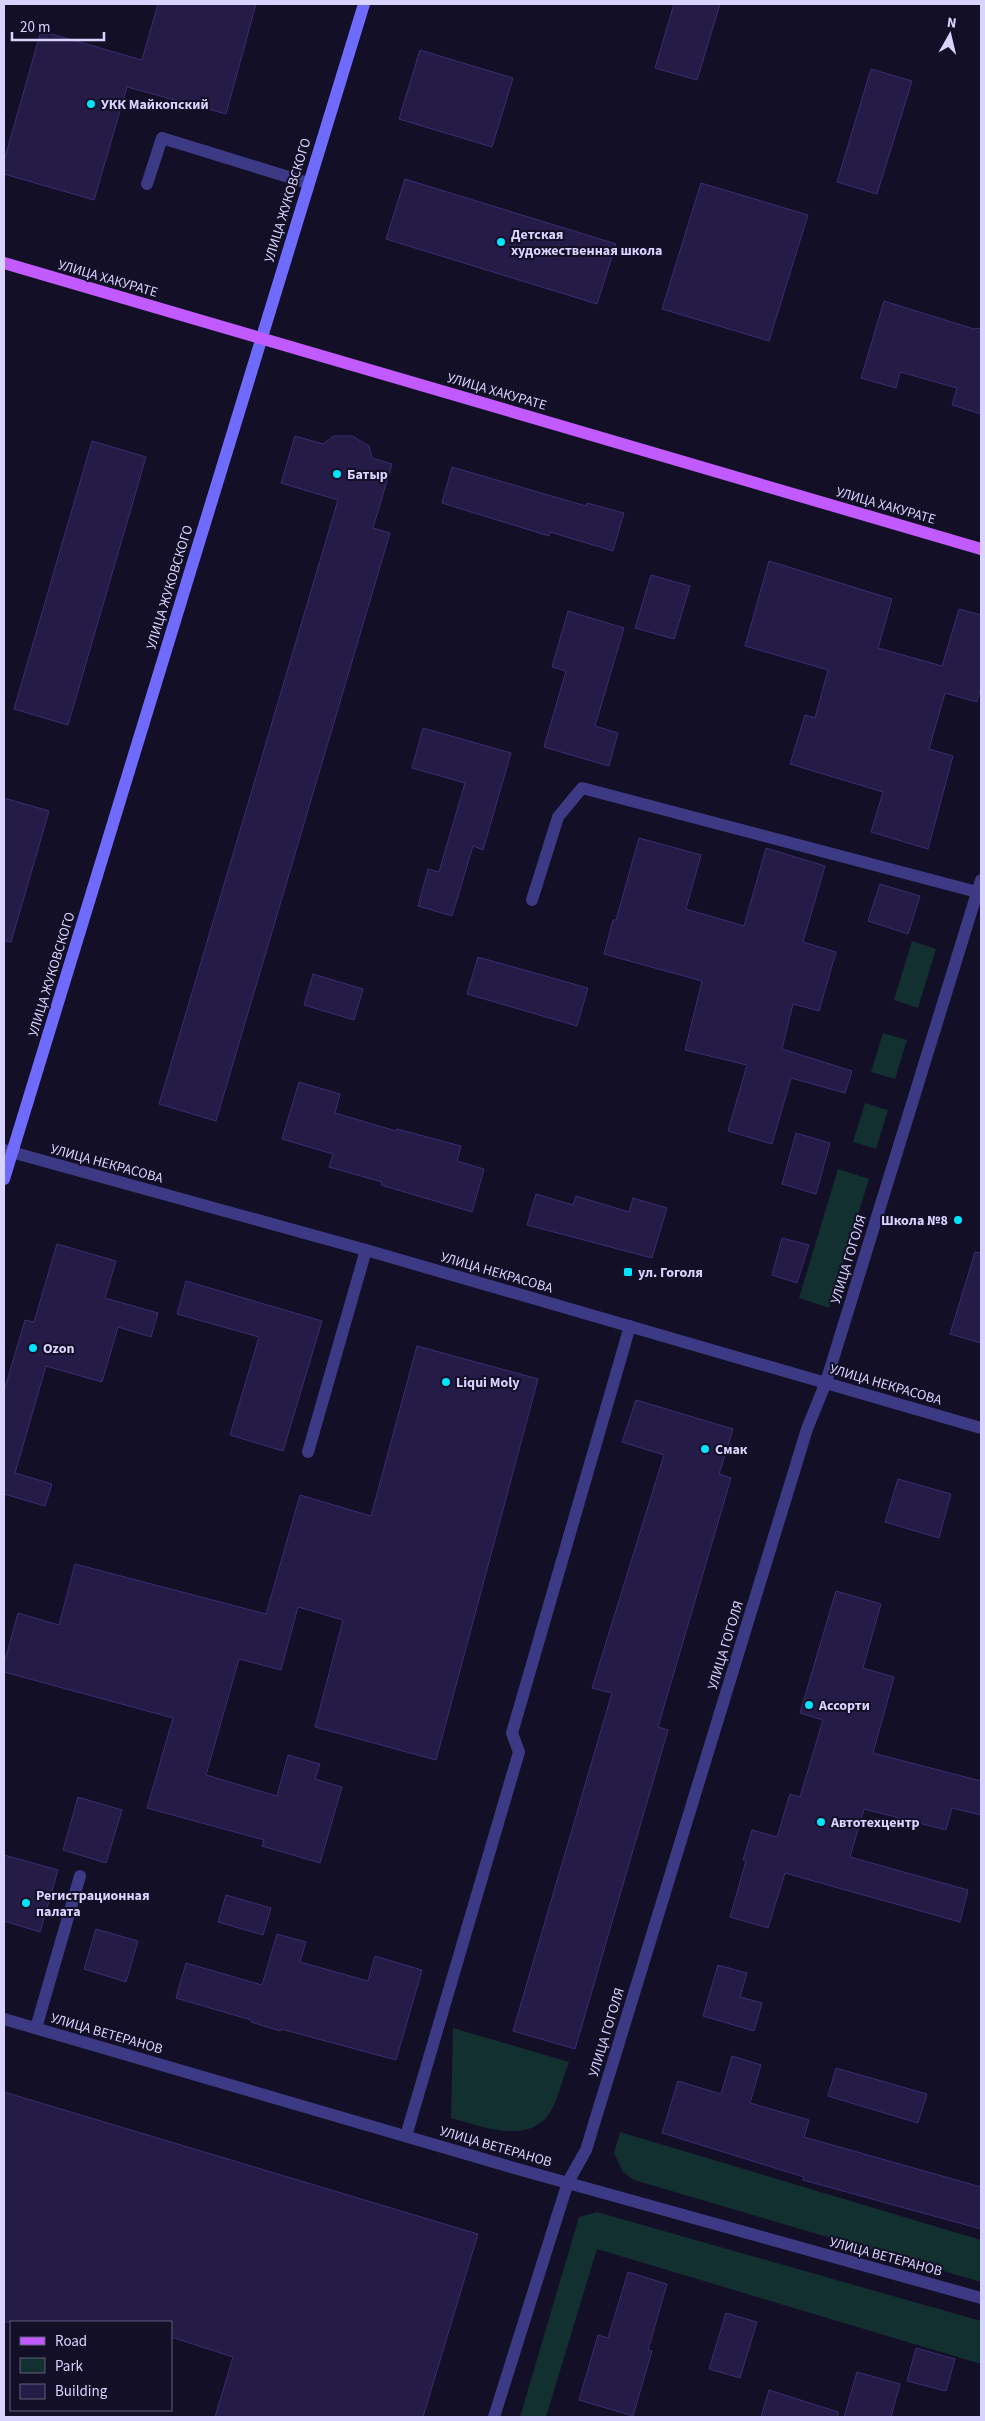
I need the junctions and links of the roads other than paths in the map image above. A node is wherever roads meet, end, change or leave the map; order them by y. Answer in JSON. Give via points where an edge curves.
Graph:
{"nodes":[{"id":1,"x":364,"y":4,"type":"edge"},
{"id":2,"x":308,"y":183,"type":"junction"},
{"id":3,"x":148,"y":184,"type":"dead end"},
{"id":4,"x":4,"y":263,"type":"edge"},
{"id":5,"x":261,"y":337,"type":"junction"},
{"id":6,"x":981,"y":549,"type":"edge"},
{"id":7,"x":979,"y":886,"type":"edge"},
{"id":8,"x":532,"y":900,"type":"dead end"},
{"id":9,"x":8,"y":1151,"type":"edge"},
{"id":10,"x":4,"y":1180,"type":"edge"},
{"id":11,"x":366,"y":1250,"type":"junction"},
{"id":12,"x":630,"y":1326,"type":"junction"},
{"id":13,"x":826,"y":1382,"type":"junction"},
{"id":14,"x":981,"y":1428,"type":"edge"},
{"id":15,"x":308,"y":1452,"type":"dead end"},
{"id":16,"x":80,"y":1876,"type":"dead end"},
{"id":17,"x":4,"y":2019,"type":"edge"},
{"id":18,"x":36,"y":2028,"type":"junction"},
{"id":19,"x":406,"y":2136,"type":"junction"},
{"id":20,"x":568,"y":2182,"type":"junction"},
{"id":21,"x":981,"y":2298,"type":"edge"},
{"id":22,"x":494,"y":2417,"type":"edge"}],
"edges":[{"from":1,"to":2,"type":"street","name":"УЛИЦА ЖУКОВСКОГО"},
{"from":2,"to":3,"type":"street","via":[[162,138]]},
{"from":2,"to":5,"type":"street","name":"УЛИЦА ЖУКОВСКОГО"},
{"from":4,"to":5,"type":"main road","name":"УЛИЦА ХАКУРАТЕ"},
{"from":5,"to":6,"type":"main road","name":"УЛИЦА ХАКУРАТЕ"},
{"from":5,"to":9,"type":"street","name":"УЛИЦА ЖУКОВСКОГО"},
{"from":7,"to":8,"type":"street","via":[[582,788],[558,818]]},
{"from":7,"to":13,"type":"street","name":"УЛИЦА ГОГОЛЯ"},
{"from":9,"to":10,"type":"street","name":"УЛИЦА ЖУКОВСКОГО"},
{"from":9,"to":11,"type":"street","name":"УЛИЦА НЕКРАСОВА"},
{"from":11,"to":12,"type":"street","name":"УЛИЦА НЕКРАСОВА"},
{"from":11,"to":15,"type":"street"},
{"from":12,"to":13,"type":"street","name":"УЛИЦА НЕКРАСОВА"},
{"from":12,"to":19,"type":"street","via":[[512,1733],[519,1752]]},
{"from":13,"to":14,"type":"street","name":"УЛИЦА НЕКРАСОВА"},
{"from":13,"to":20,"type":"street","name":"УЛИЦА ГОГОЛЯ","via":[[804,1438],[586,2150]]},
{"from":16,"to":18,"type":"street"},
{"from":17,"to":18,"type":"street","name":"УЛИЦА ВЕТЕРАНОВ"},
{"from":18,"to":19,"type":"street","name":"УЛИЦА ВЕТЕРАНОВ"},
{"from":19,"to":20,"type":"street","name":"УЛИЦА ВЕТЕРАНОВ"},
{"from":20,"to":21,"type":"street","name":"УЛИЦА ВЕТЕРАНОВ"},
{"from":20,"to":22,"type":"street","name":"УЛИЦА ГОГОЛЯ"}]}
